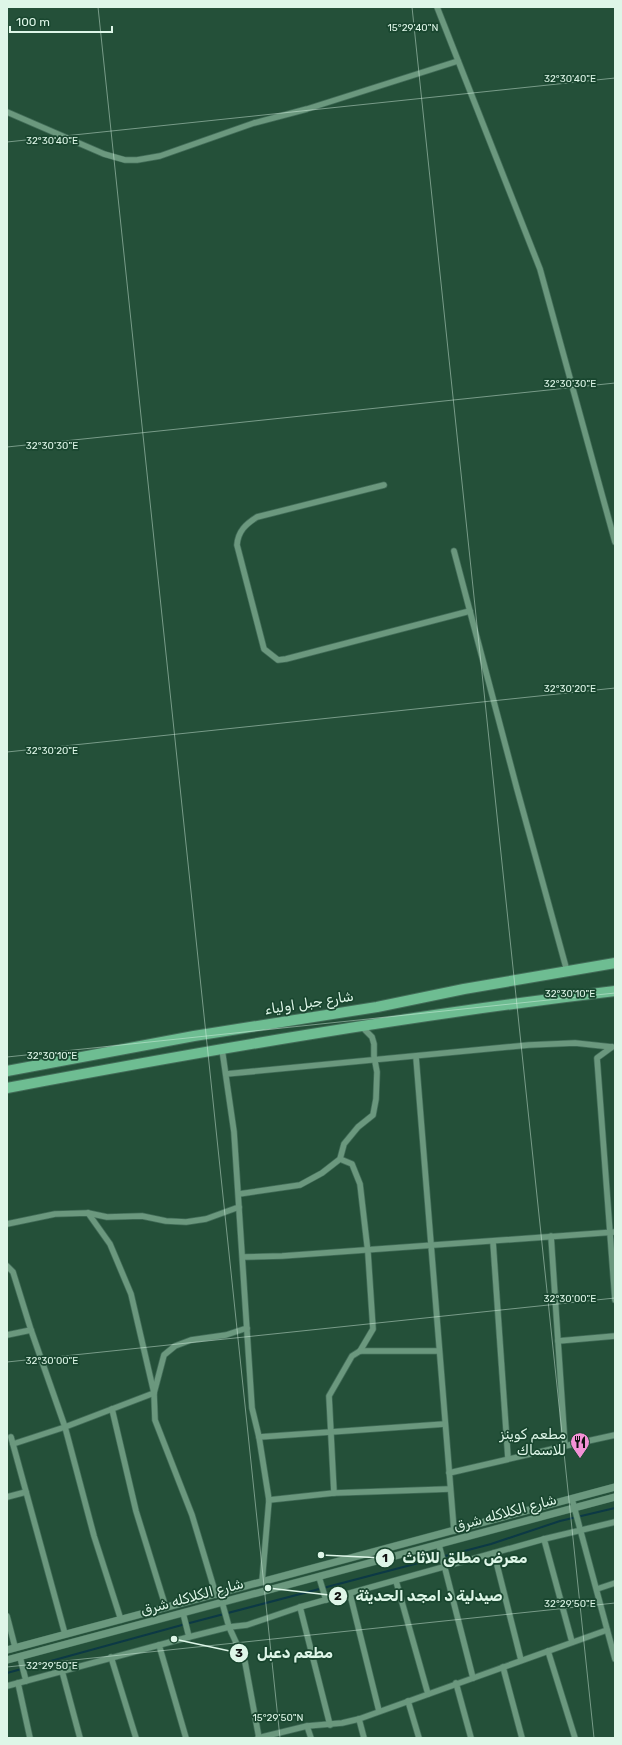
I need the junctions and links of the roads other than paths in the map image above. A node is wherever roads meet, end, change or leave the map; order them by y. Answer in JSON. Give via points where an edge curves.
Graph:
{"nodes":[{"id":1,"x":437,"y":7,"type":"edge"},
{"id":2,"x":458,"y":61,"type":"junction"},
{"id":3,"x":7,"y":112,"type":"edge"},
{"id":4,"x":384,"y":485,"type":"dead end"},
{"id":5,"x":615,"y":542,"type":"edge"},
{"id":6,"x":454,"y":551,"type":"dead end"},
{"id":7,"x":470,"y":612,"type":"junction"},
{"id":8,"x":615,"y":963,"type":"edge"},
{"id":9,"x":567,"y":971,"type":"junction"},
{"id":10,"x":615,"y":991,"type":"edge"},
{"id":11,"x":362,"y":1027,"type":"junction"},
{"id":12,"x":614,"y":1046,"type":"edge"},
{"id":13,"x":222,"y":1049,"type":"junction"},
{"id":14,"x":416,"y":1057,"type":"junction"},
{"id":15,"x":375,"y":1061,"type":"junction"},
{"id":16,"x":7,"y":1071,"type":"edge"},
{"id":17,"x":226,"y":1074,"type":"junction"},
{"id":18,"x":7,"y":1088,"type":"edge"},
{"id":19,"x":340,"y":1159,"type":"junction"},
{"id":20,"x":239,"y":1194,"type":"junction"},
{"id":21,"x":239,"y":1207,"type":"junction"},
{"id":22,"x":88,"y":1213,"type":"junction"},
{"id":23,"x":7,"y":1224,"type":"edge"},
{"id":24,"x":613,"y":1232,"type":"edge"},
{"id":25,"x":551,"y":1236,"type":"junction"},
{"id":26,"x":493,"y":1242,"type":"junction"},
{"id":27,"x":431,"y":1245,"type":"junction"},
{"id":28,"x":368,"y":1250,"type":"junction"},
{"id":29,"x":243,"y":1257,"type":"junction"},
{"id":30,"x":7,"y":1266,"type":"edge"},
{"id":31,"x":615,"y":1300,"type":"edge"},
{"id":32,"x":248,"y":1328,"type":"junction"},
{"id":33,"x":31,"y":1330,"type":"junction"},
{"id":34,"x":7,"y":1335,"type":"edge"},
{"id":35,"x":615,"y":1336,"type":"edge"},
{"id":36,"x":558,"y":1341,"type":"junction"},
{"id":37,"x":360,"y":1351,"type":"junction"},
{"id":38,"x":439,"y":1351,"type":"junction"},
{"id":39,"x":154,"y":1393,"type":"junction"},
{"id":40,"x":112,"y":1409,"type":"junction"},
{"id":41,"x":445,"y":1424,"type":"junction"},
{"id":42,"x":65,"y":1427,"type":"junction"},
{"id":43,"x":330,"y":1432,"type":"junction"},
{"id":44,"x":615,"y":1435,"type":"edge"},
{"id":45,"x":11,"y":1437,"type":"dead end"},
{"id":46,"x":259,"y":1437,"type":"junction"},
{"id":47,"x":13,"y":1444,"type":"junction"},
{"id":48,"x":566,"y":1446,"type":"junction"},
{"id":49,"x":508,"y":1458,"type":"junction"},
{"id":50,"x":449,"y":1473,"type":"junction"},
{"id":51,"x":615,"y":1487,"type":"edge"},
{"id":52,"x":450,"y":1489,"type":"junction"},
{"id":53,"x":26,"y":1492,"type":"junction"},
{"id":54,"x":334,"y":1493,"type":"junction"},
{"id":55,"x":7,"y":1497,"type":"edge"},
{"id":56,"x":615,"y":1497,"type":"edge"},
{"id":57,"x":572,"y":1499,"type":"junction"},
{"id":58,"x":269,"y":1500,"type":"junction"},
{"id":59,"x":574,"y":1508,"type":"junction"},
{"id":60,"x":615,"y":1522,"type":"edge"},
{"id":61,"x":581,"y":1530,"type":"junction"},
{"id":62,"x":454,"y":1531,"type":"junction"},
{"id":63,"x":544,"y":1539,"type":"junction"},
{"id":64,"x":439,"y":1545,"type":"junction"},
{"id":65,"x":494,"y":1553,"type":"junction"},
{"id":66,"x":445,"y":1568,"type":"junction"},
{"id":67,"x":320,"y":1577,"type":"junction"},
{"id":68,"x":396,"y":1581,"type":"junction"},
{"id":69,"x":262,"y":1582,"type":"junction"},
{"id":70,"x":615,"y":1583,"type":"edge"},
{"id":71,"x":597,"y":1589,"type":"junction"},
{"id":72,"x":350,"y":1594,"type":"junction"},
{"id":73,"x":216,"y":1595,"type":"junction"},
{"id":74,"x":326,"y":1600,"type":"junction"},
{"id":75,"x":222,"y":1602,"type":"junction"},
{"id":76,"x":300,"y":1607,"type":"junction"},
{"id":77,"x":166,"y":1608,"type":"junction"},
{"id":78,"x":183,"y":1613,"type":"junction"},
{"id":79,"x":7,"y":1616,"type":"edge"},
{"id":80,"x":121,"y":1620,"type":"junction"},
{"id":81,"x":229,"y":1627,"type":"junction"},
{"id":82,"x":607,"y":1630,"type":"junction"},
{"id":83,"x":65,"y":1634,"type":"junction"},
{"id":84,"x":189,"y":1637,"type":"junction"},
{"id":85,"x":572,"y":1642,"type":"junction"},
{"id":86,"x":159,"y":1645,"type":"junction"},
{"id":87,"x":15,"y":1647,"type":"junction"},
{"id":88,"x":7,"y":1650,"type":"edge"},
{"id":89,"x":548,"y":1651,"type":"junction"},
{"id":90,"x":20,"y":1656,"type":"junction"},
{"id":91,"x":111,"y":1657,"type":"junction"},
{"id":92,"x":615,"y":1659,"type":"edge"},
{"id":93,"x":7,"y":1660,"type":"edge"},
{"id":94,"x":521,"y":1660,"type":"junction"},
{"id":95,"x":502,"y":1667,"type":"junction"},
{"id":96,"x":62,"y":1671,"type":"junction"},
{"id":97,"x":473,"y":1678,"type":"junction"},
{"id":98,"x":26,"y":1681,"type":"junction"},
{"id":99,"x":18,"y":1683,"type":"junction"},
{"id":100,"x":456,"y":1683,"type":"junction"},
{"id":101,"x":7,"y":1686,"type":"edge"},
{"id":102,"x":428,"y":1694,"type":"junction"},
{"id":103,"x":408,"y":1701,"type":"junction"},
{"id":104,"x":379,"y":1711,"type":"junction"},
{"id":105,"x":359,"y":1719,"type":"junction"},
{"id":106,"x":330,"y":1725,"type":"junction"},
{"id":107,"x":307,"y":1726,"type":"junction"},
{"id":108,"x":30,"y":1738,"type":"edge"},
{"id":109,"x":80,"y":1738,"type":"edge"},
{"id":110,"x":136,"y":1738,"type":"edge"},
{"id":111,"x":186,"y":1738,"type":"edge"},
{"id":112,"x":259,"y":1738,"type":"edge"},
{"id":113,"x":311,"y":1738,"type":"edge"},
{"id":114,"x":364,"y":1738,"type":"edge"},
{"id":115,"x":418,"y":1738,"type":"edge"},
{"id":116,"x":471,"y":1738,"type":"edge"},
{"id":117,"x":522,"y":1738,"type":"edge"},
{"id":118,"x":575,"y":1738,"type":"edge"}],
"edges":[{"from":1,"to":2,"type":"street"},
{"from":2,"to":3,"type":"street","via":[[307,109],[254,123],[143,160],[125,160],[104,154]]},
{"from":2,"to":5,"type":"street","via":[[540,269]]},
{"from":4,"to":7,"type":"street","via":[[258,517],[244,526],[237,545],[264,649],[278,660],[286,659]]},
{"from":6,"to":7,"type":"street"},
{"from":7,"to":9,"type":"street"},
{"from":8,"to":9,"type":"highway","name":"شارع جبل اولياء"},
{"from":9,"to":16,"type":"highway","name":"شارع جبل اولياء","via":[[377,1007],[194,1036]]},
{"from":10,"to":11,"type":"highway"},
{"from":11,"to":13,"type":"highway"},
{"from":11,"to":15,"type":"street","via":[[372,1036]]},
{"from":12,"to":14,"type":"street","via":[[576,1043],[529,1045]]},
{"from":12,"to":24,"type":"street","via":[[597,1058]]},
{"from":13,"to":17,"type":"street"},
{"from":13,"to":18,"type":"highway"},
{"from":14,"to":15,"type":"street"},
{"from":14,"to":27,"type":"street"},
{"from":15,"to":17,"type":"street"},
{"from":15,"to":19,"type":"street","via":[[377,1072],[373,1115],[344,1144]]},
{"from":17,"to":20,"type":"street"},
{"from":19,"to":20,"type":"street","via":[[322,1173],[300,1184]]},
{"from":19,"to":28,"type":"street","via":[[352,1164],[360,1184]]},
{"from":20,"to":21,"type":"street"},
{"from":21,"to":22,"type":"street","via":[[206,1219],[186,1222]]},
{"from":21,"to":29,"type":"street"},
{"from":22,"to":23,"type":"street","via":[[55,1214]]},
{"from":22,"to":39,"type":"street","via":[[110,1244],[131,1294]]},
{"from":24,"to":25,"type":"street"},
{"from":24,"to":31,"type":"street"},
{"from":25,"to":26,"type":"street"},
{"from":25,"to":36,"type":"street"},
{"from":26,"to":27,"type":"street"},
{"from":26,"to":49,"type":"street"},
{"from":27,"to":28,"type":"street"},
{"from":27,"to":38,"type":"street"},
{"from":28,"to":29,"type":"street"},
{"from":28,"to":37,"type":"street","via":[[373,1329]]},
{"from":29,"to":32,"type":"street"},
{"from":30,"to":33,"type":"street","via":[[13,1272]]},
{"from":32,"to":39,"type":"street","via":[[175,1346],[164,1355]]},
{"from":32,"to":46,"type":"street","via":[[252,1408]]},
{"from":33,"to":34,"type":"street"},
{"from":33,"to":42,"type":"street"},
{"from":35,"to":36,"type":"street"},
{"from":36,"to":48,"type":"street"},
{"from":37,"to":38,"type":"street"},
{"from":37,"to":43,"type":"street","via":[[352,1356],[331,1390]]},
{"from":38,"to":41,"type":"street"},
{"from":39,"to":40,"type":"street"},
{"from":39,"to":73,"type":"street","via":[[157,1428],[192,1515]]},
{"from":40,"to":42,"type":"street"},
{"from":40,"to":77,"type":"street","via":[[136,1511]]},
{"from":41,"to":43,"type":"street"},
{"from":41,"to":50,"type":"street"},
{"from":42,"to":47,"type":"street"},
{"from":42,"to":80,"type":"street","via":[[94,1536]]},
{"from":43,"to":46,"type":"street"},
{"from":43,"to":54,"type":"street"},
{"from":44,"to":48,"type":"street"},
{"from":45,"to":47,"type":"street"},
{"from":46,"to":58,"type":"street"},
{"from":47,"to":53,"type":"street"},
{"from":48,"to":49,"type":"street"},
{"from":49,"to":50,"type":"street"},
{"from":50,"to":52,"type":"street"},
{"from":51,"to":57,"type":"street","name":"شارع الكلاكله شرق"},
{"from":52,"to":54,"type":"street"},
{"from":52,"to":62,"type":"street"},
{"from":53,"to":55,"type":"street"},
{"from":53,"to":83,"type":"street"},
{"from":54,"to":58,"type":"street"},
{"from":56,"to":59,"type":"street","name":"شارع الكلاكله شرق"},
{"from":57,"to":59,"type":"street"},
{"from":57,"to":62,"type":"street","name":"شارع الكلاكله شرق"},
{"from":58,"to":69,"type":"street"},
{"from":59,"to":61,"type":"street"},
{"from":59,"to":64,"type":"street","name":"شارع الكلاكله شرق"},
{"from":60,"to":61,"type":"street"},
{"from":61,"to":63,"type":"street"},
{"from":61,"to":71,"type":"street"},
{"from":62,"to":69,"type":"street","name":"شارع الكلاكله شرق"},
{"from":63,"to":65,"type":"street"},
{"from":63,"to":85,"type":"street"},
{"from":64,"to":66,"type":"street"},
{"from":64,"to":67,"type":"street","name":"شارع الكلاكله شرق"},
{"from":65,"to":66,"type":"street"},
{"from":65,"to":94,"type":"street"},
{"from":66,"to":68,"type":"street"},
{"from":66,"to":97,"type":"street"},
{"from":67,"to":74,"type":"street"},
{"from":67,"to":75,"type":"street","name":"شارع الكلاكله شرق"},
{"from":68,"to":72,"type":"street"},
{"from":68,"to":102,"type":"street"},
{"from":69,"to":73,"type":"street","name":"شارع الكلاكله شرق"},
{"from":70,"to":71,"type":"street"},
{"from":71,"to":82,"type":"street"},
{"from":72,"to":74,"type":"street"},
{"from":72,"to":104,"type":"street"},
{"from":73,"to":77,"type":"street","name":"شارع الكلاكله شرق"},
{"from":74,"to":76,"type":"street"},
{"from":75,"to":78,"type":"street","name":"شارع الكلاكله شرق"},
{"from":75,"to":81,"type":"street"},
{"from":76,"to":81,"type":"street"},
{"from":76,"to":106,"type":"street"},
{"from":77,"to":80,"type":"street","name":"شارع الكلاكله شرق"},
{"from":78,"to":84,"type":"street"},
{"from":78,"to":90,"type":"street","name":"شارع الكلاكله شرق"},
{"from":79,"to":87,"type":"street"},
{"from":80,"to":83,"type":"street","name":"شارع الكلاكله شرق"},
{"from":81,"to":84,"type":"street"},
{"from":81,"to":112,"type":"street","via":[[245,1662]]},
{"from":82,"to":85,"type":"street"},
{"from":82,"to":92,"type":"street"},
{"from":83,"to":87,"type":"street","name":"شارع الكلاكله شرق"},
{"from":84,"to":86,"type":"street"},
{"from":85,"to":89,"type":"street"},
{"from":86,"to":91,"type":"street"},
{"from":86,"to":111,"type":"street"},
{"from":87,"to":88,"type":"street","name":"شارع الكلاكله شرق"},
{"from":89,"to":94,"type":"street"},
{"from":89,"to":118,"type":"street"},
{"from":90,"to":93,"type":"street","name":"شارع الكلاكله شرق"},
{"from":90,"to":98,"type":"street"},
{"from":91,"to":96,"type":"street"},
{"from":91,"to":110,"type":"street"},
{"from":94,"to":95,"type":"street"},
{"from":95,"to":97,"type":"street"},
{"from":95,"to":117,"type":"street"},
{"from":96,"to":98,"type":"street"},
{"from":96,"to":109,"type":"street"},
{"from":97,"to":100,"type":"street"},
{"from":98,"to":99,"type":"street"},
{"from":99,"to":101,"type":"street"},
{"from":99,"to":108,"type":"street"},
{"from":100,"to":102,"type":"street"},
{"from":100,"to":116,"type":"street"},
{"from":102,"to":103,"type":"street"},
{"from":103,"to":104,"type":"street"},
{"from":103,"to":115,"type":"street"},
{"from":104,"to":105,"type":"street"},
{"from":105,"to":106,"type":"street"},
{"from":105,"to":114,"type":"street"},
{"from":106,"to":107,"type":"street"},
{"from":107,"to":112,"type":"street"},
{"from":107,"to":113,"type":"street"}]}
